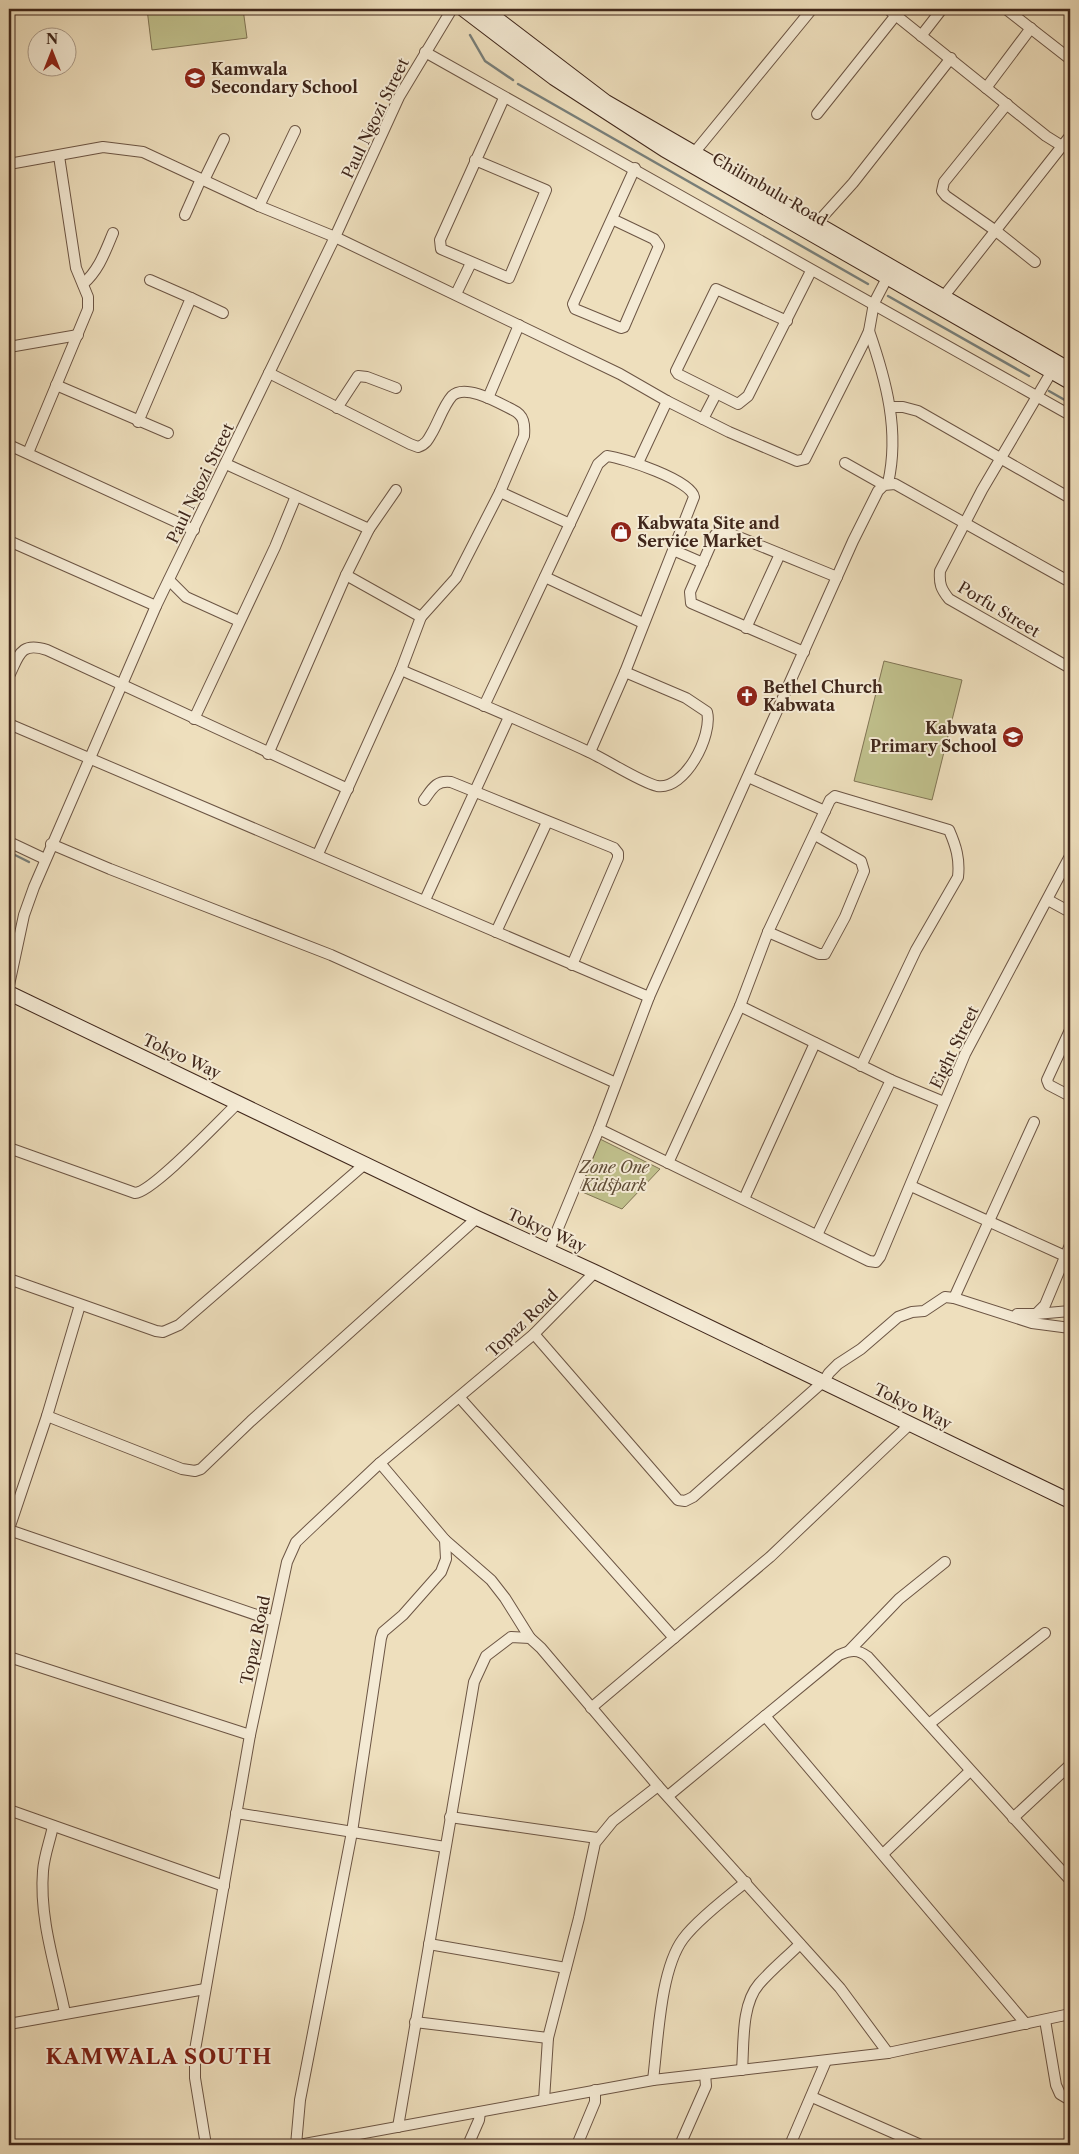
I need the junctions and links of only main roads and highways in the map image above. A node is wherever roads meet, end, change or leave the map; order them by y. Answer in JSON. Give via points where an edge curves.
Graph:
{"nodes":[{"id":1,"x":462,"y":9,"type":"edge"},
{"id":2,"x":484,"y":9,"type":"edge"},
{"id":3,"x":1070,"y":370,"type":"edge"},
{"id":4,"x":1070,"y":382,"type":"edge"},
{"id":5,"x":9,"y":993,"type":"edge"},
{"id":6,"x":1070,"y":1501,"type":"edge"}],
"edges":[{"from":1,"to":4,"type":"main road","name":"Chilimbulu Road","via":[[584,99],[665,150]]},
{"from":2,"to":3,"type":"main road","name":"Chilimbulu Road","via":[[581,84]]},
{"from":5,"to":6,"type":"main road","name":"Tokyo Way"}]}
